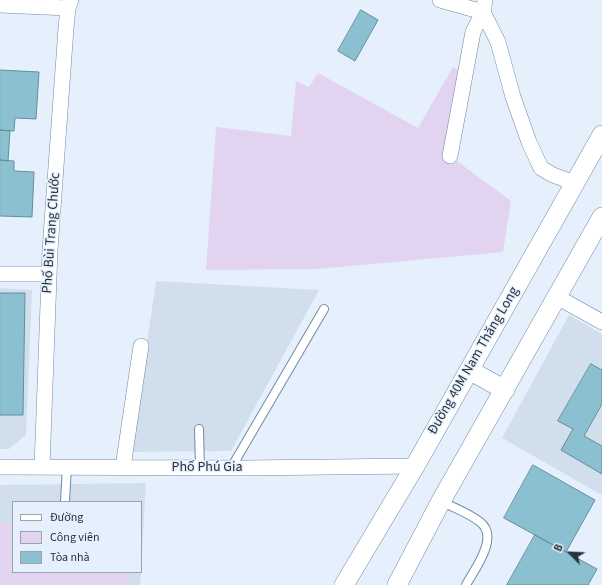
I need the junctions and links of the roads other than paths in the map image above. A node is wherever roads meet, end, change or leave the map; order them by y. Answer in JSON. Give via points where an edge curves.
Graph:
{"nodes":[{"id":1,"x":440,"y":0,"type":"edge"},
{"id":2,"x":70,"y":4,"type":"edge"},
{"id":3,"x":0,"y":5,"type":"edge"},
{"id":4,"x":484,"y":6,"type":"edge"},
{"id":5,"x":602,"y":135,"type":"edge"},
{"id":6,"x":450,"y":156,"type":"dead end"},
{"id":7,"x":575,"y":183,"type":"junction"},
{"id":8,"x":602,"y":218,"type":"edge"},
{"id":9,"x":0,"y":274,"type":"edge"},
{"id":10,"x":49,"y":274,"type":"junction"},
{"id":11,"x":557,"y":297,"type":"junction"},
{"id":12,"x":324,"y":309,"type":"dead end"},
{"id":13,"x":602,"y":322,"type":"edge"},
{"id":14,"x":141,"y":346,"type":"dead end"},
{"id":15,"x":469,"y":370,"type":"junction"},
{"id":16,"x":505,"y":390,"type":"junction"},
{"id":17,"x":199,"y":429,"type":"dead end"},
{"id":18,"x":0,"y":466,"type":"edge"},
{"id":19,"x":415,"y":466,"type":"junction"},
{"id":20,"x":42,"y":467,"type":"junction"},
{"id":21,"x":67,"y":467,"type":"junction"},
{"id":22,"x":123,"y":467,"type":"junction"},
{"id":23,"x":200,"y":468,"type":"junction"},
{"id":24,"x":231,"y":468,"type":"junction"},
{"id":25,"x":65,"y":500,"type":"dead end"},
{"id":26,"x":441,"y":501,"type":"junction"},
{"id":27,"x":400,"y":584,"type":"edge"},
{"id":28,"x":344,"y":585,"type":"edge"},
{"id":29,"x":466,"y":585,"type":"edge"}],
"edges":[{"from":1,"to":4,"type":"street"},
{"from":2,"to":3,"type":"street"},
{"from":2,"to":10,"type":"street","name":"Phố Bùi Trang Chước"},
{"from":4,"to":6,"type":"street","via":[[473,32]]},
{"from":4,"to":7,"type":"street","via":[[498,42],[513,97],[541,168]]},
{"from":5,"to":7,"type":"street","name":"Đường 40M Nam Thăng Long"},
{"from":7,"to":15,"type":"street","name":"Đường 40M Nam Thăng Long"},
{"from":8,"to":11,"type":"street"},
{"from":9,"to":10,"type":"street"},
{"from":10,"to":20,"type":"street","name":"Phố Bùi Trang Chước"},
{"from":11,"to":13,"type":"street"},
{"from":11,"to":16,"type":"street"},
{"from":12,"to":24,"type":"lane"},
{"from":14,"to":22,"type":"street"},
{"from":15,"to":16,"type":"street"},
{"from":15,"to":19,"type":"street","name":"Đường 40M Nam Thăng Long"},
{"from":16,"to":26,"type":"street"},
{"from":17,"to":23,"type":"lane"},
{"from":18,"to":20,"type":"street","name":"Phố Phú Gia"},
{"from":19,"to":24,"type":"street","name":"Phố Phú Gia"},
{"from":19,"to":28,"type":"street","name":"Đường 40M Nam Thăng Long"},
{"from":20,"to":21,"type":"street","name":"Phố Phú Gia"},
{"from":21,"to":22,"type":"street","name":"Phố Phú Gia"},
{"from":21,"to":25,"type":"lane"},
{"from":22,"to":23,"type":"street","name":"Phố Phú Gia"},
{"from":23,"to":24,"type":"street","name":"Phố Phú Gia"},
{"from":26,"to":27,"type":"street"},
{"from":26,"to":29,"type":"lane","via":[[480,522],[486,529],[488,540],[485,551]]}]}
